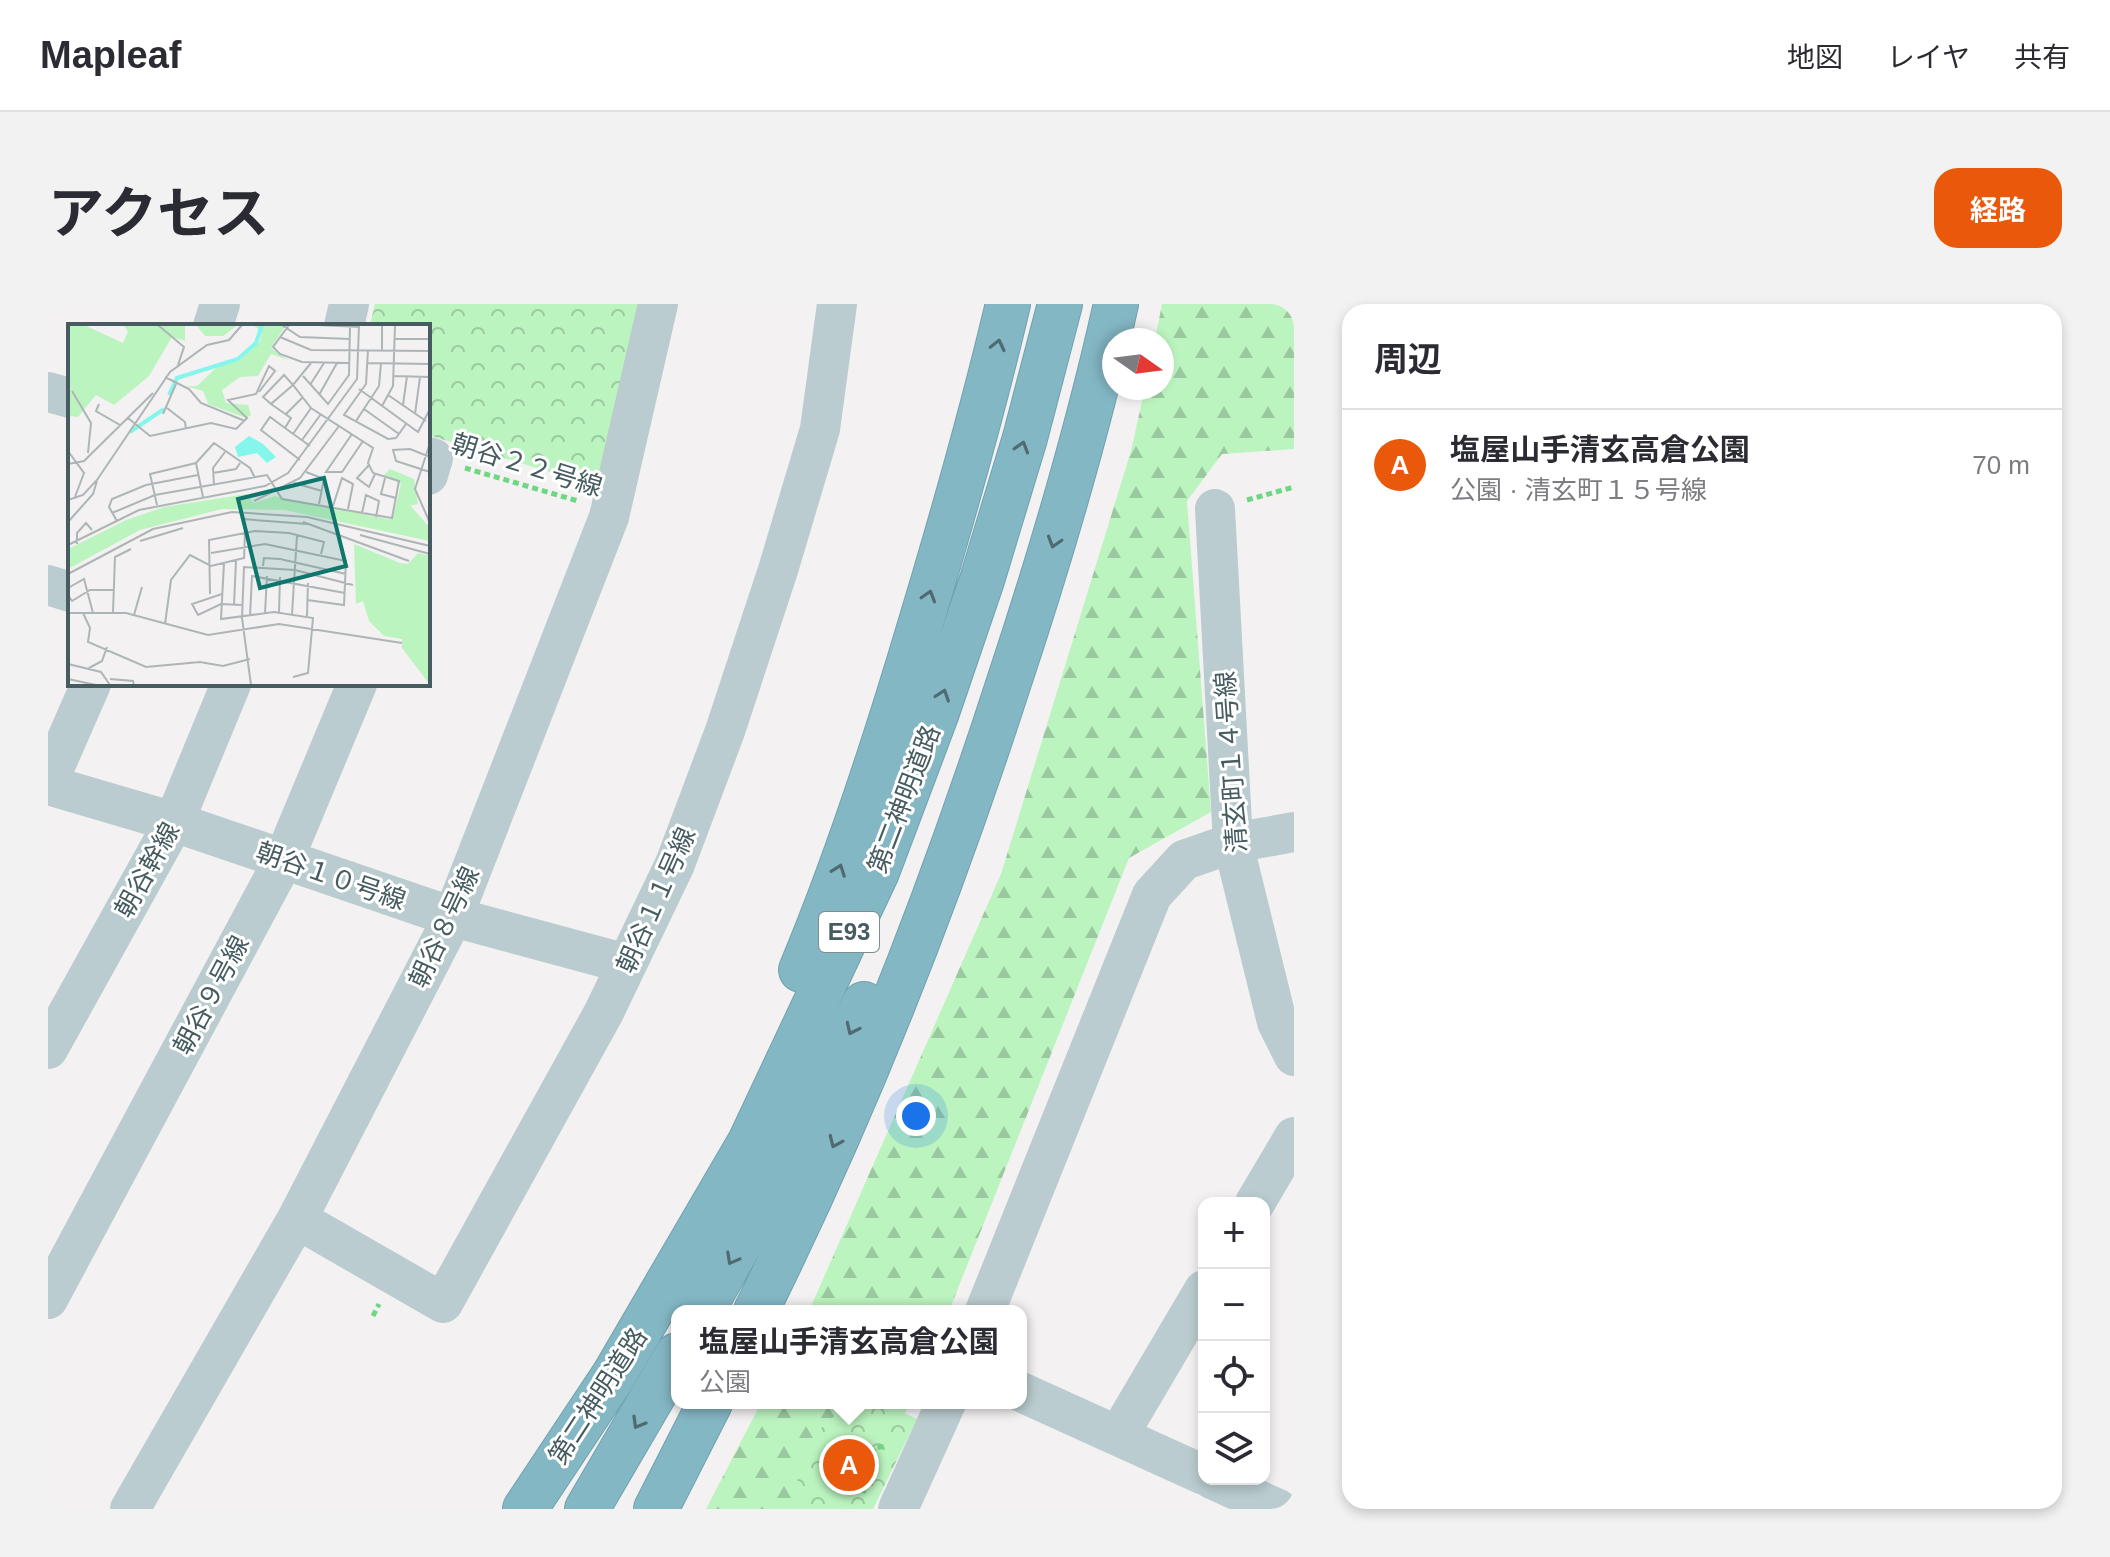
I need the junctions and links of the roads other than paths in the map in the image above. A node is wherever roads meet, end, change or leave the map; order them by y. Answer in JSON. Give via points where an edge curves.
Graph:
{"nodes":[{"id":1,"x":220,"y":304,"type":"edge"},
{"id":2,"x":349,"y":304,"type":"edge"},
{"id":3,"x":658,"y":304,"type":"edge"},
{"id":4,"x":837,"y":304,"type":"edge"},
{"id":5,"x":1008,"y":304,"type":"edge"},
{"id":6,"x":1060,"y":304,"type":"edge"},
{"id":7,"x":1116,"y":304,"type":"edge"},
{"id":8,"x":214,"y":324,"type":"edge"},
{"id":9,"x":344,"y":324,"type":"edge"},
{"id":10,"x":48,"y":392,"type":"edge"},
{"id":11,"x":68,"y":397,"type":"edge"},
{"id":12,"x":1215,"y":509,"type":"road end"},
{"id":13,"x":48,"y":585,"type":"edge"},
{"id":14,"x":68,"y":591,"type":"edge"},
{"id":15,"x":1037,"y":597,"type":"junction"},
{"id":16,"x":90,"y":686,"type":"edge"},
{"id":17,"x":230,"y":686,"type":"edge"},
{"id":18,"x":356,"y":686,"type":"edge"},
{"id":19,"x":48,"y":784,"type":"edge"},
{"id":20,"x":174,"y":822,"type":"junction"},
{"id":21,"x":1294,"y":832,"type":"edge"},
{"id":22,"x":1233,"y":843,"type":"junction"},
{"id":23,"x":284,"y":859,"type":"junction"},
{"id":24,"x":453,"y":917,"type":"junction"},
{"id":25,"x":627,"y":964,"type":"junction"},
{"id":26,"x":48,"y":1049,"type":"edge"},
{"id":27,"x":1294,"y":1056,"type":"edge"},
{"id":28,"x":1294,"y":1137,"type":"edge"},
{"id":29,"x":1259,"y":1197,"type":"edge"},
{"id":30,"x":297,"y":1219,"type":"junction"},
{"id":31,"x":671,"y":1278,"type":"junction"},
{"id":32,"x":48,"y":1299,"type":"edge"},
{"id":33,"x":1198,"y":1300,"type":"edge"},
{"id":34,"x":705,"y":1305,"type":"edge"},
{"id":35,"x":759,"y":1305,"type":"edge"},
{"id":36,"x":987,"y":1305,"type":"edge"},
{"id":37,"x":671,"y":1365,"type":"edge"},
{"id":38,"x":1027,"y":1395,"type":"edge"},
{"id":39,"x":707,"y":1409,"type":"edge"},
{"id":40,"x":943,"y":1409,"type":"edge"},
{"id":41,"x":1118,"y":1436,"type":"junction"},
{"id":42,"x":1198,"y":1472,"type":"edge"},
{"id":43,"x":1294,"y":1483,"type":"edge"},
{"id":44,"x":1225,"y":1485,"type":"edge"},
{"id":45,"x":130,"y":1509,"type":"edge"},
{"id":46,"x":525,"y":1509,"type":"edge"},
{"id":47,"x":587,"y":1509,"type":"edge"},
{"id":48,"x":656,"y":1509,"type":"edge"},
{"id":49,"x":898,"y":1509,"type":"edge"},
{"id":50,"x":1279,"y":1509,"type":"edge"}],
"edges":[{"from":1,"to":8,"type":"street"},
{"from":2,"to":9,"type":"street"},
{"from":3,"to":24,"type":"street","name":"朝谷８号線","via":[[610,511]]},
{"from":4,"to":25,"type":"street","name":"朝谷１１号線","via":[[820,429],[778,570],[675,864]]},
{"from":31,"to":5,"type":"highway","one_way":true,"via":[[815,937],[884,746]]},
{"from":31,"to":6,"type":"highway","name":"第二神明道路","number":"E93","one_way":true,"via":[[750,1142],[877,872],[982,580]]},
{"from":7,"to":15,"type":"highway","name":"第二神明道路","number":"E93","one_way":true},
{"from":10,"to":11,"type":"street"},
{"from":12,"to":22,"type":"street","name":"清玄町１４号線"},
{"from":13,"to":14,"type":"street"},
{"from":15,"to":34,"type":"highway","name":"第二神明道路","number":"E93","one_way":true,"via":[[980,744],[855,1022],[784,1165]]},
{"from":15,"to":35,"type":"highway","name":"第二神明道路","number":"E93","one_way":true,"via":[[892,1008]]},
{"from":16,"to":19,"type":"street"},
{"from":17,"to":20,"type":"street","name":"朝谷幹線"},
{"from":18,"to":23,"type":"street","name":"朝谷９号線"},
{"from":19,"to":20,"type":"street","name":"朝谷１０号線"},
{"from":20,"to":23,"type":"street","name":"朝谷１０号線"},
{"from":20,"to":26,"type":"street","name":"朝谷幹線"},
{"from":21,"to":22,"type":"street"},
{"from":22,"to":27,"type":"street","name":"清玄町１４号線","via":[[1277,1022]]},
{"from":22,"to":36,"type":"street","via":[[1184,860],[1152,895]]},
{"from":23,"to":24,"type":"street","name":"朝谷１０号線"},
{"from":23,"to":32,"type":"street","name":"朝谷９号線"},
{"from":24,"to":25,"type":"street","name":"朝谷１０号線"},
{"from":24,"to":30,"type":"street","name":"朝谷８号線"},
{"from":25,"to":30,"type":"street","name":"朝谷１１号線","via":[[443,1303]]},
{"from":28,"to":29,"type":"street"},
{"from":30,"to":45,"type":"street","name":"朝谷８号線"},
{"from":31,"to":46,"type":"highway","name":"第二神明道路","number":"E93"},
{"from":33,"to":41,"type":"street"},
{"from":37,"to":47,"type":"highway","name":"第二神明道路","one_way":true},
{"from":38,"to":41,"type":"street"},
{"from":39,"to":48,"type":"highway"},
{"from":40,"to":49,"type":"street"},
{"from":41,"to":42,"type":"street"},
{"from":43,"to":50,"type":"street"},
{"from":44,"to":50,"type":"street"}]}
